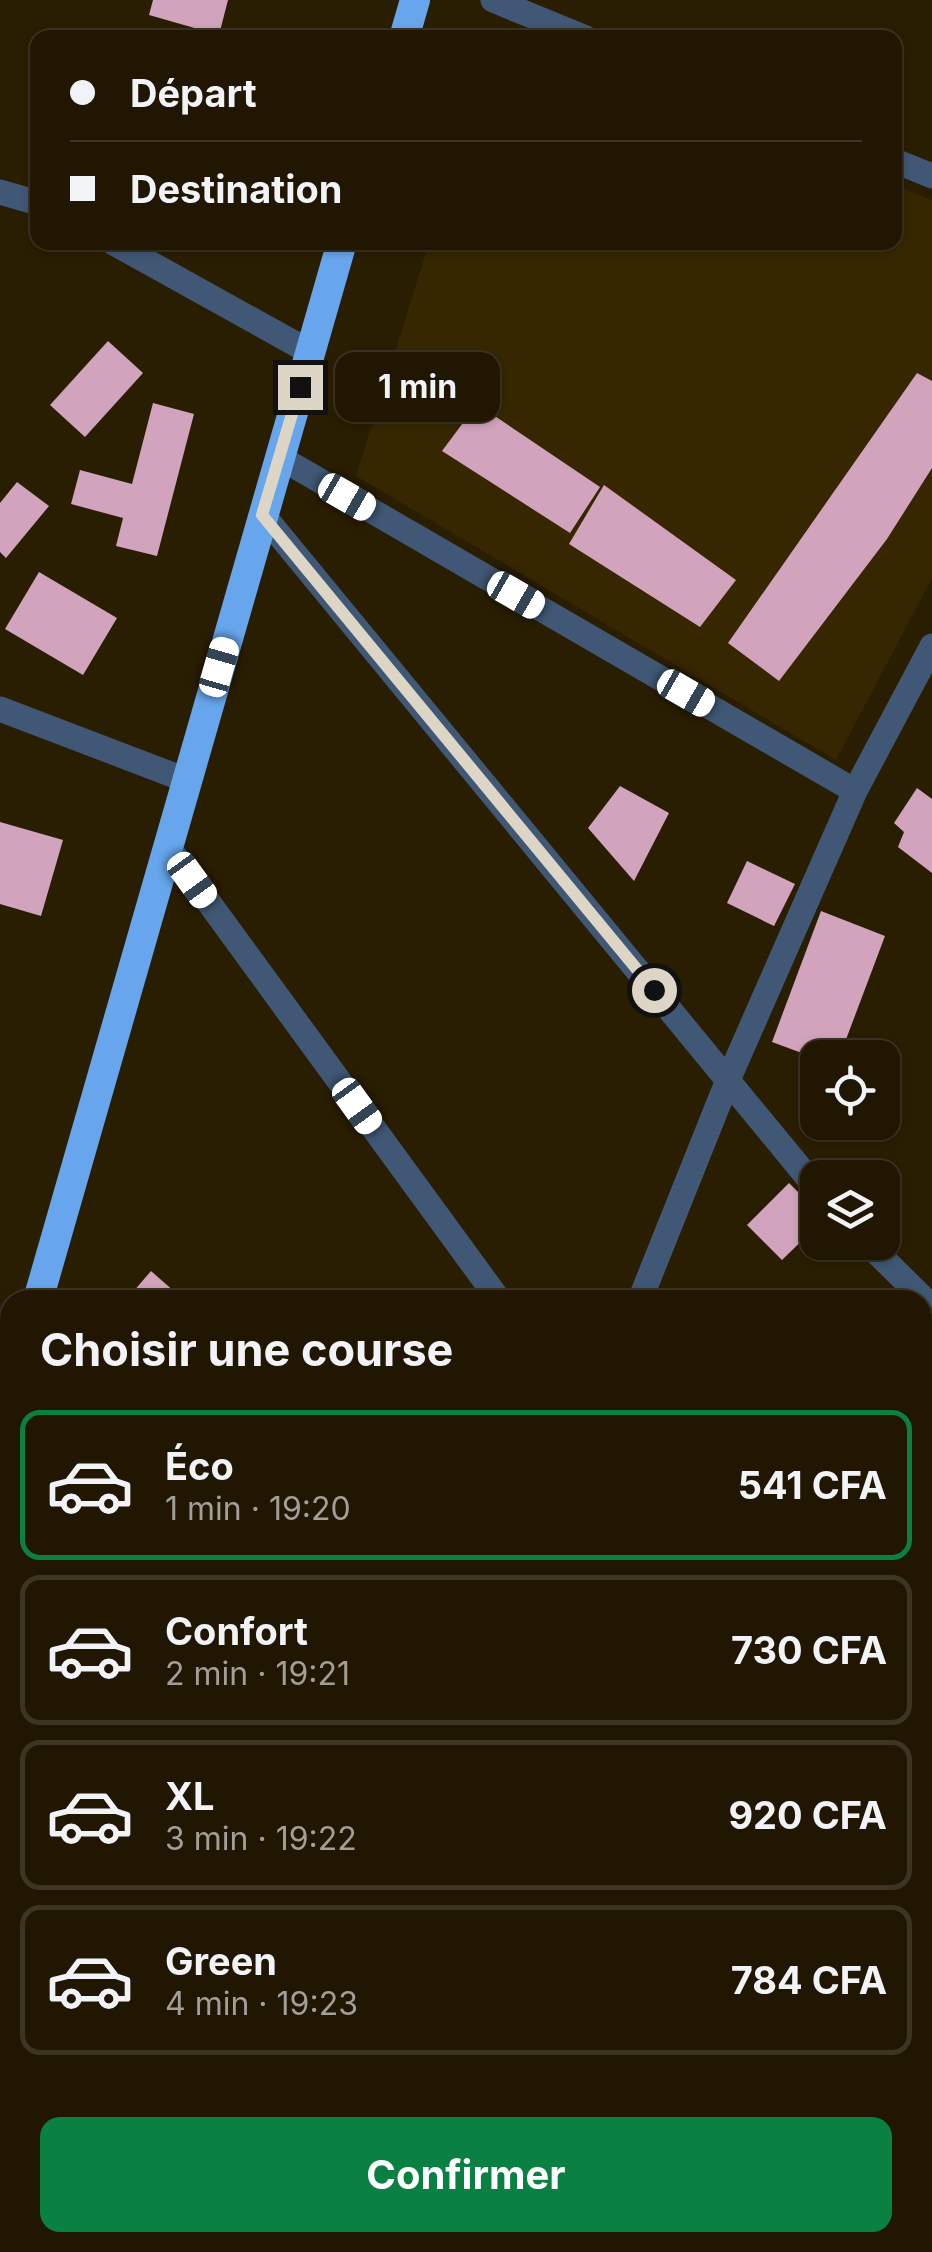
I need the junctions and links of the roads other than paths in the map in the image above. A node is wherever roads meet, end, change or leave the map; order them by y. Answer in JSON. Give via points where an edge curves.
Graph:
{"nodes":[{"id":1,"x":415,"y":0,"type":"edge"},
{"id":2,"x":492,"y":0,"type":"edge"},
{"id":3,"x":406,"y":30,"type":"edge"},
{"id":4,"x":566,"y":30,"type":"edge"},
{"id":5,"x":902,"y":164,"type":"edge"},
{"id":6,"x":932,"y":176,"type":"edge"},
{"id":7,"x":0,"y":192,"type":"edge"},
{"id":8,"x":30,"y":201,"type":"edge"},
{"id":9,"x":126,"y":250,"type":"edge"},
{"id":10,"x":340,"y":250,"type":"edge"},
{"id":11,"x":310,"y":352,"type":"junction"},
{"id":12,"x":279,"y":458,"type":"junction"},
{"id":13,"x":262,"y":515,"type":"junction"},
{"id":14,"x":932,"y":646,"type":"edge"},
{"id":15,"x":2,"y":713,"type":"edge"},
{"id":16,"x":186,"y":780,"type":"junction"},
{"id":17,"x":855,"y":791,"type":"junction"},
{"id":18,"x":169,"y":848,"type":"junction"},
{"id":19,"x":728,"y":1080,"type":"junction"},
{"id":20,"x":800,"y":1168,"type":"edge"},
{"id":21,"x":884,"y":1260,"type":"edge"},
{"id":22,"x":41,"y":1290,"type":"edge"},
{"id":23,"x":492,"y":1290,"type":"edge"},
{"id":24,"x":644,"y":1290,"type":"edge"},
{"id":25,"x":914,"y":1290,"type":"edge"}],
"edges":[{"from":1,"to":3,"type":"highway"},
{"from":2,"to":4,"type":"street"},
{"from":5,"to":6,"type":"street"},
{"from":7,"to":8,"type":"street"},
{"from":9,"to":11,"type":"street"},
{"from":10,"to":11,"type":"highway"},
{"from":11,"to":12,"type":"highway"},
{"from":12,"to":13,"type":"highway"},
{"from":12,"to":17,"type":"street"},
{"from":13,"to":16,"type":"highway"},
{"from":13,"to":19,"type":"street"},
{"from":14,"to":17,"type":"street"},
{"from":15,"to":16,"type":"street"},
{"from":16,"to":18,"type":"highway"},
{"from":17,"to":19,"type":"street"},
{"from":18,"to":22,"type":"highway"},
{"from":18,"to":23,"type":"street"},
{"from":19,"to":20,"type":"street"},
{"from":19,"to":24,"type":"street"},
{"from":21,"to":25,"type":"street"}]}
